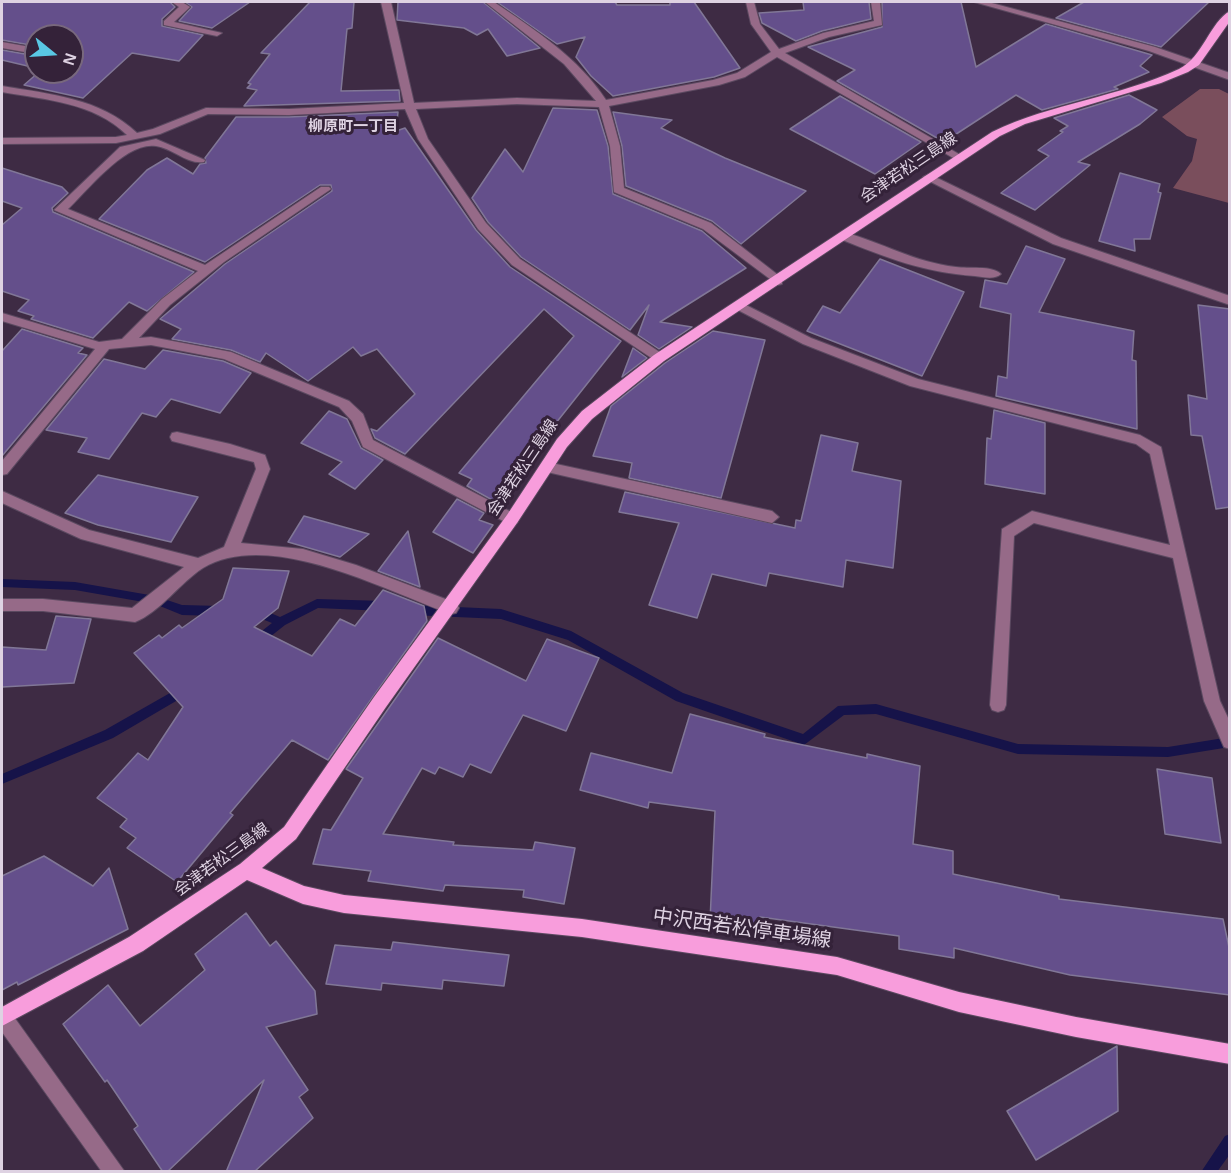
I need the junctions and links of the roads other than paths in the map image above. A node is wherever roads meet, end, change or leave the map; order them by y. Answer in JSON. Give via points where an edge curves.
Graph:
{"nodes":[{"id":1,"x":176,"y":2,"type":"edge"},
{"id":2,"x":386,"y":2,"type":"edge"},
{"id":3,"x":489,"y":2,"type":"edge"},
{"id":4,"x":750,"y":2,"type":"edge"},
{"id":5,"x":876,"y":2,"type":"edge"},
{"id":6,"x":980,"y":2,"type":"edge"},
{"id":7,"x":1230,"y":14,"type":"edge"},
{"id":8,"x":217,"y":33,"type":"dead end"},
{"id":9,"x":2,"y":45,"type":"edge"},
{"id":10,"x":24,"y":49,"type":"edge"},
{"id":11,"x":777,"y":53,"type":"junction"},
{"id":12,"x":1195,"y":63,"type":"junction"},
{"id":13,"x":1230,"y":77,"type":"edge"},
{"id":14,"x":2,"y":89,"type":"edge"},
{"id":15,"x":603,"y":104,"type":"junction"},
{"id":16,"x":410,"y":108,"type":"junction"},
{"id":17,"x":135,"y":136,"type":"junction"},
{"id":18,"x":2,"y":141,"type":"edge"},
{"id":19,"x":123,"y":144,"type":"junction"},
{"id":20,"x":959,"y":157,"type":"junction"},
{"id":21,"x":200,"y":160,"type":"dead end"},
{"id":22,"x":930,"y":177,"type":"junction"},
{"id":23,"x":325,"y":189,"type":"dead end"},
{"id":24,"x":844,"y":236,"type":"junction"},
{"id":25,"x":207,"y":270,"type":"junction"},
{"id":26,"x":996,"y":274,"type":"dead end"},
{"id":27,"x":778,"y":281,"type":"junction"},
{"id":28,"x":1230,"y":301,"type":"edge"},
{"id":29,"x":740,"y":306,"type":"junction"},
{"id":30,"x":2,"y":317,"type":"edge"},
{"id":31,"x":124,"y":345,"type":"junction"},
{"id":32,"x":105,"y":346,"type":"junction"},
{"id":33,"x":658,"y":358,"type":"junction"},
{"id":34,"x":177,"y":437,"type":"dead end"},
{"id":35,"x":547,"y":466,"type":"junction"},
{"id":36,"x":2,"y":470,"type":"edge"},
{"id":37,"x":2,"y":497,"type":"edge"},
{"id":38,"x":772,"y":517,"type":"dead end"},
{"id":39,"x":512,"y":519,"type":"junction"},
{"id":40,"x":230,"y":551,"type":"junction"},
{"id":41,"x":1180,"y":554,"type":"junction"},
{"id":42,"x":198,"y":564,"type":"junction"},
{"id":43,"x":2,"y":605,"type":"edge"},
{"id":44,"x":450,"y":608,"type":"junction"},
{"id":45,"x":998,"y":705,"type":"dead end"},
{"id":46,"x":1228,"y":738,"type":"edge"},
{"id":47,"x":246,"y":870,"type":"junction"},
{"id":48,"x":2,"y":1017,"type":"edge"},
{"id":49,"x":1230,"y":1054,"type":"edge"},
{"id":50,"x":115,"y":1172,"type":"edge"}],
"edges":[{"from":1,"to":8,"type":"street","via":[[185,7],[167,23]]},
{"from":2,"to":16,"type":"street"},
{"from":3,"to":15,"type":"street","via":[[562,57]]},
{"from":4,"to":11,"type":"street","via":[[752,17]]},
{"from":5,"to":11,"type":"street","via":[[879,23],[826,34]]},
{"from":6,"to":12,"type":"street"},
{"from":7,"to":12,"type":"main road","name":"会津若松三島線"},
{"from":9,"to":10,"type":"street"},
{"from":11,"to":15,"type":"street","via":[[741,75],[715,83]]},
{"from":11,"to":20,"type":"street"},
{"from":12,"to":13,"type":"street"},
{"from":12,"to":20,"type":"main road","name":"会津若松三島線","via":[[1157,81],[1021,122]]},
{"from":14,"to":17,"type":"street","via":[[111,114]]},
{"from":15,"to":16,"type":"street","via":[[517,101]]},
{"from":15,"to":27,"type":"street","via":[[619,166],[618,190],[707,226]]},
{"from":16,"to":17,"type":"street","via":[[206,111]]},
{"from":16,"to":33,"type":"street","via":[[423,139],[497,244],[516,262]]},
{"from":17,"to":19,"type":"street"},
{"from":18,"to":19,"type":"street"},
{"from":19,"to":21,"type":"street","via":[[156,142]]},
{"from":19,"to":25,"type":"street","via":[[60,210]]},
{"from":20,"to":22,"type":"main road","name":"会津若松三島線"},
{"from":22,"to":24,"type":"main road","name":"会津若松三島線"},
{"from":22,"to":28,"type":"street","via":[[1057,241]]},
{"from":23,"to":25,"type":"street"},
{"from":24,"to":26,"type":"street","via":[[915,264]]},
{"from":24,"to":27,"type":"main road","name":"会津若松三島線"},
{"from":25,"to":31,"type":"street","via":[[166,302]]},
{"from":27,"to":29,"type":"main road","name":"会津若松三島線"},
{"from":29,"to":33,"type":"main road","name":"会津若松三島線"},
{"from":29,"to":41,"type":"street","via":[[807,341],[915,383],[1140,440],[1156,451]]},
{"from":30,"to":32,"type":"street"},
{"from":31,"to":32,"type":"street"},
{"from":31,"to":39,"type":"street","via":[[151,341],[226,355],[344,404],[358,418],[368,443]]},
{"from":32,"to":36,"type":"street"},
{"from":33,"to":35,"type":"main road","name":"会津若松三島線","via":[[573,428]]},
{"from":34,"to":40,"type":"street","via":[[260,459],[263,469]]},
{"from":35,"to":38,"type":"street"},
{"from":35,"to":39,"type":"main road","name":"会津若松三島線"},
{"from":37,"to":42,"type":"street","via":[[86,535]]},
{"from":39,"to":44,"type":"main road","name":"会津若松三島線"},
{"from":40,"to":42,"type":"street"},
{"from":40,"to":44,"type":"street","via":[[245,548],[303,555],[351,569]]},
{"from":41,"to":45,"type":"street","via":[[1032,517],[1007,533]]},
{"from":41,"to":46,"type":"street","via":[[1212,701]]},
{"from":42,"to":43,"type":"street","via":[[135,615],[43,605]]},
{"from":44,"to":47,"type":"main road","name":"会津若松三島線","via":[[290,833]]},
{"from":47,"to":48,"type":"main road","name":"会津若松三島線","via":[[136,944]]},
{"from":47,"to":49,"type":"main road","name":"中沢西若松停車場線","via":[[303,895],[344,904],[582,928],[837,966],[959,1002]]},
{"from":48,"to":50,"type":"street"}]}
